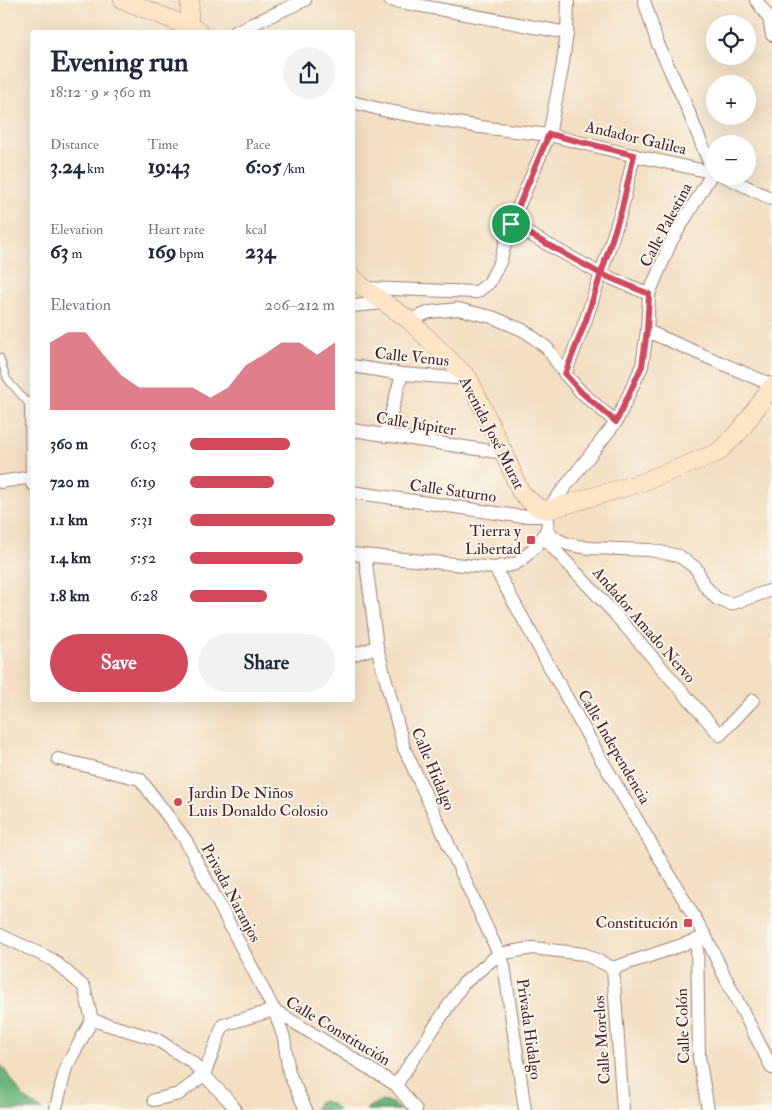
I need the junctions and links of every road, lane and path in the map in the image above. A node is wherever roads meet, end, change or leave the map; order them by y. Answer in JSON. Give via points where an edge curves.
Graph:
{"nodes":[{"id":1,"x":123,"y":0,"type":"edge"},
{"id":2,"x":190,"y":0,"type":"edge"},
{"id":3,"x":304,"y":0,"type":"edge"},
{"id":4,"x":390,"y":0,"type":"edge"},
{"id":5,"x":568,"y":0,"type":"edge"},
{"id":6,"x":644,"y":0,"type":"edge"},
{"id":7,"x":756,"y":0,"type":"edge"},
{"id":8,"x":194,"y":30,"type":"edge"},
{"id":9,"x":238,"y":30,"type":"edge"},
{"id":10,"x":567,"y":33,"type":"junction"},
{"id":11,"x":772,"y":35,"type":"edge"},
{"id":12,"x":355,"y":103,"type":"edge"},
{"id":13,"x":549,"y":134,"type":"junction"},
{"id":14,"x":706,"y":149,"type":"edge"},
{"id":15,"x":634,"y":155,"type":"junction"},
{"id":16,"x":706,"y":171,"type":"edge"},
{"id":17,"x":710,"y":185,"type":"edge"},
{"id":18,"x":741,"y":185,"type":"edge"},
{"id":19,"x":772,"y":199,"type":"edge"},
{"id":20,"x":511,"y":224,"type":"junction"},
{"id":21,"x":601,"y":274,"type":"junction"},
{"id":22,"x":358,"y":283,"type":"edge"},
{"id":23,"x":649,"y":294,"type":"junction"},
{"id":24,"x":384,"y":302,"type":"junction"},
{"id":25,"x":355,"y":306,"type":"edge"},
{"id":26,"x":409,"y":320,"type":"junction"},
{"id":27,"x":647,"y":331,"type":"junction"},
{"id":28,"x":0,"y":357,"type":"edge"},
{"id":29,"x":355,"y":366,"type":"edge"},
{"id":30,"x":402,"y":374,"type":"junction"},
{"id":31,"x":565,"y":374,"type":"junction"},
{"id":32,"x":469,"y":379,"type":"junction"},
{"id":33,"x":772,"y":385,"type":"edge"},
{"id":34,"x":30,"y":403,"type":"edge"},
{"id":35,"x":616,"y":422,"type":"junction"},
{"id":36,"x":355,"y":431,"type":"edge"},
{"id":37,"x":385,"y":436,"type":"junction"},
{"id":38,"x":504,"y":453,"type":"junction"},
{"id":39,"x":30,"y":479,"type":"edge"},
{"id":40,"x":0,"y":482,"type":"edge"},
{"id":41,"x":355,"y":492,"type":"edge"},
{"id":42,"x":548,"y":513,"type":"junction"},
{"id":43,"x":545,"y":534,"type":"junction"},
{"id":44,"x":359,"y":555,"type":"edge"},
{"id":45,"x":495,"y":568,"type":"junction"},
{"id":46,"x":772,"y":590,"type":"edge"},
{"id":47,"x":377,"y":647,"type":"junction"},
{"id":48,"x":355,"y":654,"type":"edge"},
{"id":49,"x":752,"y":700,"type":"dead end"},
{"id":50,"x":58,"y":759,"type":"dead end"},
{"id":51,"x":0,"y":935,"type":"edge"},
{"id":52,"x":702,"y":939,"type":"junction"},
{"id":53,"x":499,"y":954,"type":"junction"},
{"id":54,"x":613,"y":968,"type":"junction"},
{"id":55,"x":274,"y":1010,"type":"junction"},
{"id":56,"x":92,"y":1020,"type":"junction"},
{"id":57,"x":772,"y":1068,"type":"edge"},
{"id":58,"x":204,"y":1075,"type":"junction"},
{"id":59,"x":396,"y":1085,"type":"junction"},
{"id":60,"x":154,"y":1100,"type":"dead end"},
{"id":61,"x":56,"y":1108,"type":"dead end"},
{"id":62,"x":235,"y":1110,"type":"edge"},
{"id":63,"x":306,"y":1110,"type":"edge"},
{"id":64,"x":416,"y":1110,"type":"edge"},
{"id":65,"x":525,"y":1110,"type":"edge"},
{"id":66,"x":623,"y":1110,"type":"edge"},
{"id":67,"x":708,"y":1110,"type":"edge"}],
"edges":[{"from":1,"to":8,"type":"street"},
{"from":2,"to":8,"type":"street"},
{"from":3,"to":9,"type":"street"},
{"from":4,"to":10,"type":"street"},
{"from":5,"to":10,"type":"street"},
{"from":6,"to":14,"type":"street","name":"Calle Palestina","via":[[657,42]]},
{"from":7,"to":11,"type":"street","via":[[769,18]]},
{"from":10,"to":13,"type":"street"},
{"from":12,"to":13,"type":"street","name":"Andador Galilea","via":[[480,127]]},
{"from":13,"to":15,"type":"street","name":"Andador Galilea"},
{"from":13,"to":20,"type":"street"},
{"from":15,"to":16,"type":"street","name":"Andador Galilea"},
{"from":15,"to":21,"type":"street","via":[[622,208]]},
{"from":17,"to":23,"type":"street","name":"Calle Palestina","via":[[671,242]]},
{"from":18,"to":19,"type":"street","name":"Andador Galilea"},
{"from":20,"to":21,"type":"street"},
{"from":20,"to":22,"type":"street","via":[[500,262],[489,283],[478,292]]},
{"from":21,"to":23,"type":"street"},
{"from":21,"to":31,"type":"street"},
{"from":22,"to":24,"type":"street","name":"Avenida José Murat"},
{"from":23,"to":27,"type":"street","name":"Calle Palestina"},
{"from":24,"to":25,"type":"street"},
{"from":24,"to":26,"type":"street","name":"Avenida José Murat"},
{"from":26,"to":31,"type":"street","via":[[430,312],[458,309],[492,317],[525,331],[547,348]]},
{"from":26,"to":32,"type":"street","name":"Avenida José Murat"},
{"from":27,"to":33,"type":"street"},
{"from":27,"to":35,"type":"street","name":"Calle Palestina","via":[[642,366]]},
{"from":28,"to":34,"type":"lane","via":[[7,379]]},
{"from":29,"to":30,"type":"street","name":"Calle Venus"},
{"from":30,"to":32,"type":"street","name":"Calle Venus"},
{"from":30,"to":37,"type":"street"},
{"from":31,"to":35,"type":"street"},
{"from":32,"to":38,"type":"street","name":"Avenida José Murat"},
{"from":33,"to":42,"type":"street","via":[[740,431],[717,452],[640,483]]},
{"from":35,"to":42,"type":"street","name":"Calle Palestina"},
{"from":36,"to":37,"type":"street","name":"Calle Júpiter"},
{"from":37,"to":38,"type":"street","name":"Calle Júpiter"},
{"from":38,"to":42,"type":"street","name":"Avenida José Murat","via":[[520,491]]},
{"from":39,"to":40,"type":"street"},
{"from":41,"to":42,"type":"street","name":"Calle Saturno","via":[[517,516]]},
{"from":42,"to":43,"type":"street"},
{"from":43,"to":45,"type":"street","via":[[531,552],[515,564]]},
{"from":43,"to":46,"type":"street","via":[[567,544],[589,548],[650,550],[679,556],[696,568],[705,586],[717,599],[732,604]]},
{"from":43,"to":49,"type":"street","name":"Andador Amado Nervo","via":[[720,735]]},
{"from":44,"to":45,"type":"street"},
{"from":44,"to":47,"type":"street","name":"Calle Hidalgo"},
{"from":45,"to":52,"type":"street","name":"Calle Independencia"},
{"from":47,"to":48,"type":"street"},
{"from":47,"to":53,"type":"street","name":"Calle Hidalgo","via":[[404,748]]},
{"from":50,"to":55,"type":"street","name":"Privada Naranjos","via":[[140,779],[185,839]]},
{"from":51,"to":56,"type":"street","via":[[53,960],[84,987]]},
{"from":52,"to":54,"type":"street"},
{"from":52,"to":57,"type":"street","name":"Calle Independencia"},
{"from":52,"to":67,"type":"street","name":"Calle Colón","via":[[699,1056]]},
{"from":53,"to":54,"type":"street","name":"Calle Constitución","via":[[533,948],[584,954]]},
{"from":53,"to":59,"type":"street","name":"Calle Constitución","via":[[463,984]]},
{"from":53,"to":65,"type":"street","name":"Privada Hidalgo","via":[[504,965]]},
{"from":54,"to":66,"type":"street","name":"Calle Morelos"},
{"from":55,"to":58,"type":"street","name":"Calle Constitución","via":[[223,1025]]},
{"from":55,"to":59,"type":"street","name":"Calle Constitución"},
{"from":55,"to":63,"type":"street","name":"Privada Naranjos","via":[[284,1038],[289,1073]]},
{"from":56,"to":58,"type":"street","via":[[156,1039],[192,1062]]},
{"from":56,"to":61,"type":"street","via":[[66,1067]]},
{"from":58,"to":60,"type":"street","via":[[179,1094]]},
{"from":58,"to":62,"type":"street"},
{"from":59,"to":64,"type":"street"}]}
